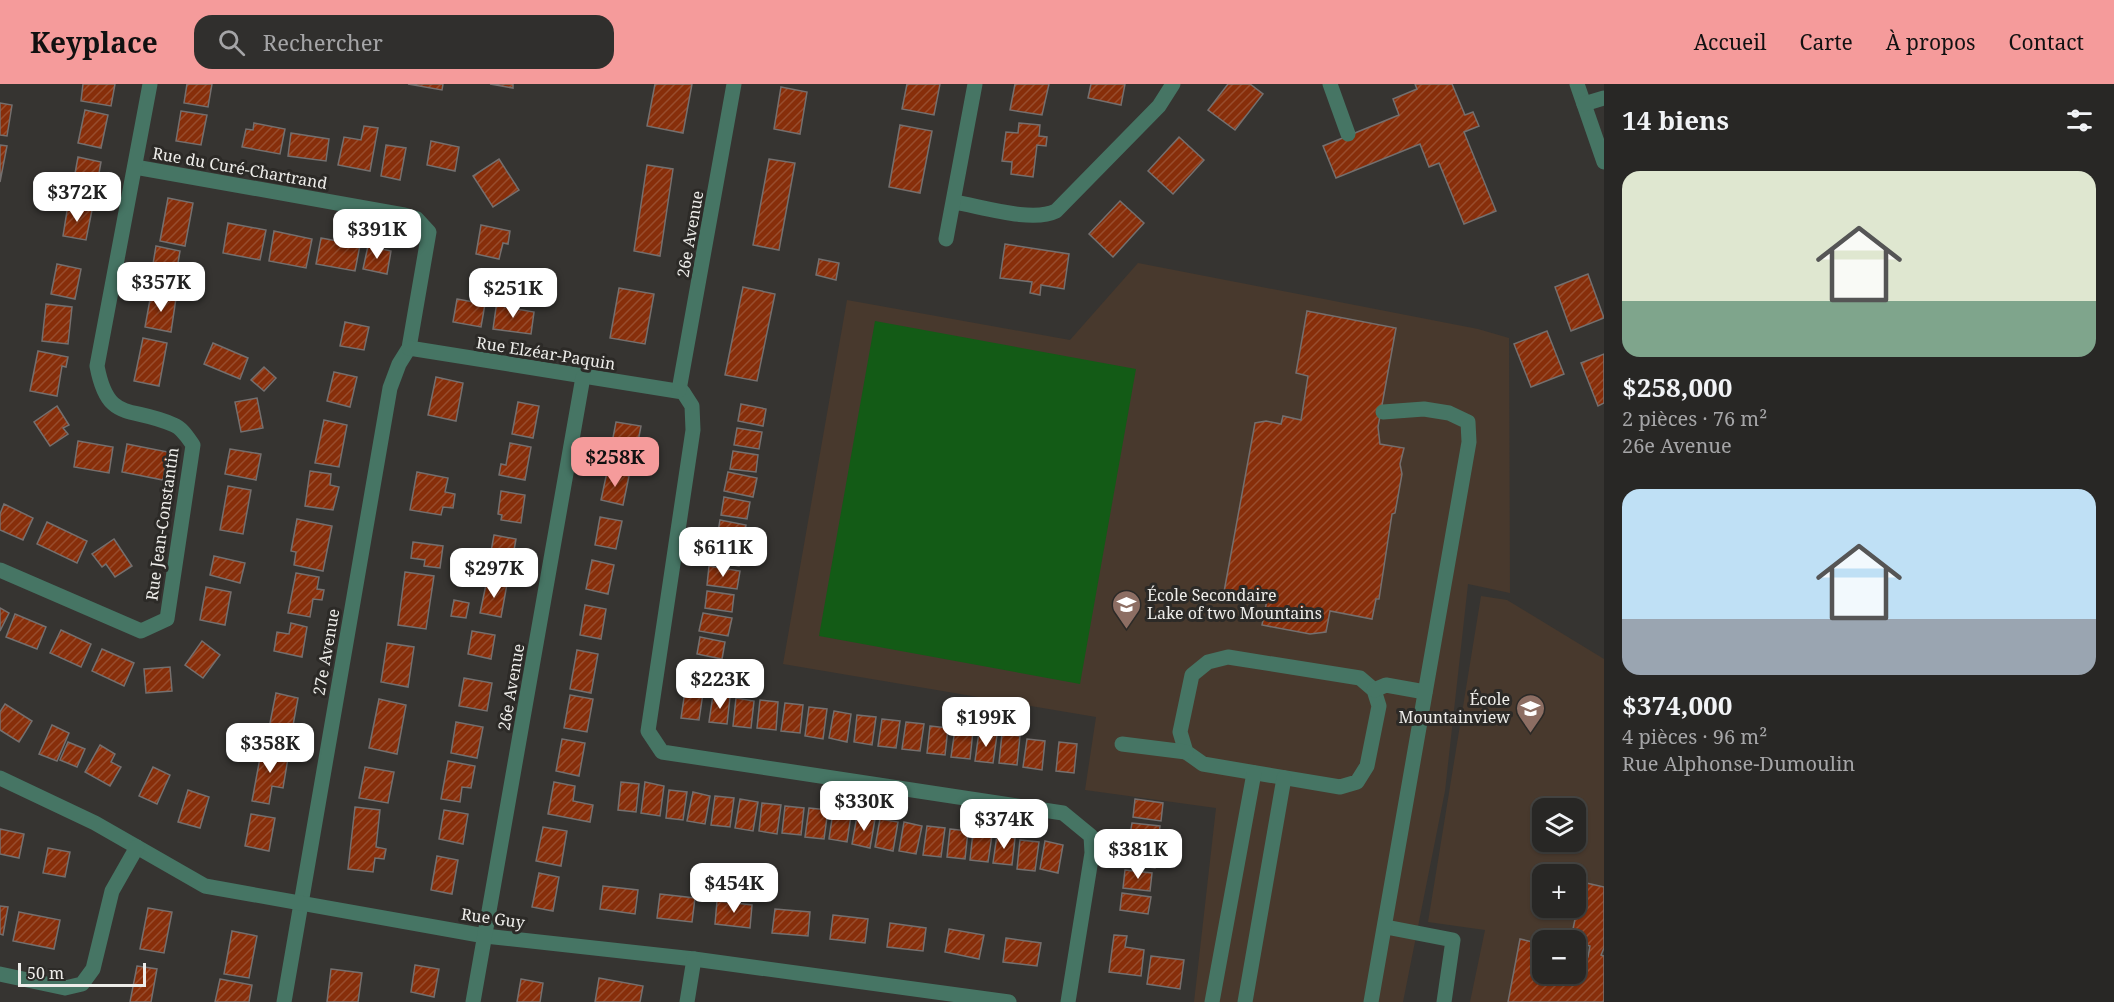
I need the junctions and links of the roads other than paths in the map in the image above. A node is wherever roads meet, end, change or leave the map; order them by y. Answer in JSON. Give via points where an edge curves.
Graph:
{"nodes":[{"id":1,"x":150,"y":84,"type":"edge"},
{"id":2,"x":734,"y":84,"type":"edge"},
{"id":3,"x":975,"y":84,"type":"edge"},
{"id":4,"x":1173,"y":84,"type":"edge"},
{"id":5,"x":1330,"y":84,"type":"edge"},
{"id":6,"x":1577,"y":84,"type":"edge"},
{"id":7,"x":1604,"y":98,"type":"edge"},
{"id":8,"x":1584,"y":104,"type":"junction"},
{"id":9,"x":1348,"y":134,"type":"dead end"},
{"id":10,"x":1604,"y":162,"type":"edge"},
{"id":11,"x":135,"y":167,"type":"junction"},
{"id":12,"x":954,"y":202,"type":"junction"},
{"id":13,"x":946,"y":239,"type":"dead end"},
{"id":14,"x":409,"y":348,"type":"junction"},
{"id":15,"x":583,"y":377,"type":"junction"},
{"id":16,"x":679,"y":390,"type":"junction"},
{"id":17,"x":1383,"y":412,"type":"dead end"},
{"id":18,"x":0,"y":570,"type":"edge"},
{"id":19,"x":1374,"y":690,"type":"junction"},
{"id":20,"x":1425,"y":692,"type":"junction"},
{"id":21,"x":1122,"y":744,"type":"dead end"},
{"id":22,"x":1186,"y":752,"type":"junction"},
{"id":23,"x":1254,"y":773,"type":"junction"},
{"id":24,"x":0,"y":778,"type":"edge"},
{"id":25,"x":1284,"y":778,"type":"junction"},
{"id":26,"x":137,"y":847,"type":"junction"},
{"id":27,"x":300,"y":904,"type":"junction"},
{"id":28,"x":1386,"y":927,"type":"junction"},
{"id":29,"x":485,"y":936,"type":"junction"},
{"id":30,"x":694,"y":959,"type":"junction"},
{"id":31,"x":0,"y":974,"type":"edge"},
{"id":32,"x":908,"y":995,"type":"edge"},
{"id":33,"x":284,"y":1002,"type":"edge"},
{"id":34,"x":473,"y":1002,"type":"edge"},
{"id":35,"x":687,"y":1002,"type":"edge"},
{"id":36,"x":1009,"y":1002,"type":"edge"},
{"id":37,"x":1068,"y":1002,"type":"edge"},
{"id":38,"x":1212,"y":1002,"type":"edge"},
{"id":39,"x":1245,"y":1002,"type":"edge"},
{"id":40,"x":1371,"y":1002,"type":"edge"},
{"id":41,"x":1444,"y":1002,"type":"edge"}],
"edges":[{"from":1,"to":11,"type":"street"},
{"from":2,"to":16,"type":"street","name":"26e Avenue"},
{"from":3,"to":12,"type":"street"},
{"from":4,"to":12,"type":"street","via":[[1159,106],[1056,211],[1029,215]]},
{"from":5,"to":9,"type":"street"},
{"from":6,"to":8,"type":"street"},
{"from":7,"to":8,"type":"street"},
{"from":8,"to":10,"type":"street"},
{"from":11,"to":14,"type":"street","name":"Rue du Curé-Chartrand","via":[[417,219],[426,227],[429,237]]},
{"from":11,"to":18,"type":"street","name":"Rue Jean-Constantin","via":[[97,366],[102,391],[112,405],[177,425],[193,445],[167,619],[141,631]]},
{"from":12,"to":13,"type":"street"},
{"from":14,"to":15,"type":"street","name":"Rue Elzéar-Paquin"},
{"from":14,"to":27,"type":"street","name":"27e Avenue","via":[[390,388]]},
{"from":15,"to":16,"type":"street","name":"Rue Elzéar-Paquin"},
{"from":15,"to":29,"type":"street","name":"26e Avenue"},
{"from":16,"to":37,"type":"street","via":[[688,399],[694,418],[648,731],[662,752],[1063,813],[1091,836],[1092,853]]},
{"from":17,"to":20,"type":"street","via":[[1425,409],[1449,412],[1468,422],[1468,455]]},
{"from":19,"to":20,"type":"street","via":[[1395,685]]},
{"from":19,"to":22,"type":"street","via":[[1360,678],[1228,657],[1208,662],[1192,675],[1180,732]]},
{"from":19,"to":25,"type":"street","via":[[1378,706],[1371,746],[1367,766],[1357,782],[1340,788]]},
{"from":20,"to":28,"type":"street"},
{"from":21,"to":22,"type":"street"},
{"from":22,"to":23,"type":"street","via":[[1203,764]]},
{"from":23,"to":25,"type":"street"},
{"from":23,"to":38,"type":"street"},
{"from":24,"to":26,"type":"street","name":"Rue Guy"},
{"from":25,"to":39,"type":"street"},
{"from":26,"to":27,"type":"street","name":"Rue Guy","via":[[205,886]]},
{"from":26,"to":31,"type":"street","via":[[112,891],[93,969],[82,984],[65,988]]},
{"from":27,"to":29,"type":"street","name":"Rue Guy"},
{"from":27,"to":33,"type":"street","name":"27e Avenue"},
{"from":28,"to":40,"type":"street"},
{"from":28,"to":41,"type":"street","via":[[1454,940]]},
{"from":29,"to":30,"type":"street","name":"Rue Guy"},
{"from":29,"to":34,"type":"street","name":"26e Avenue"},
{"from":30,"to":32,"type":"street","name":"Rue Guy"},
{"from":30,"to":35,"type":"street"},
{"from":32,"to":36,"type":"street","name":"Rue Guy"}]}
